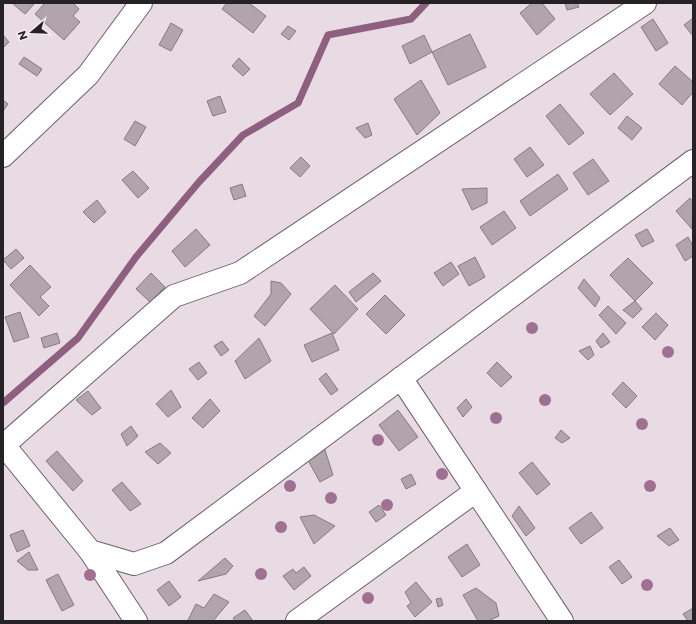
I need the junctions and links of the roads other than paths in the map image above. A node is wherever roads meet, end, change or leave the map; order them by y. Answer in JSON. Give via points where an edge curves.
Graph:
{"nodes":[{"id":1,"x":141,"y":3,"type":"edge"},
{"id":2,"x":645,"y":3,"type":"edge"},
{"id":3,"x":3,"y":156,"type":"edge"},
{"id":4,"x":693,"y":161,"type":"edge"},
{"id":5,"x":401,"y":378,"type":"junction"},
{"id":6,"x":3,"y":444,"type":"edge"},
{"id":7,"x":476,"y":491,"type":"junction"},
{"id":8,"x":90,"y":551,"type":"junction"},
{"id":9,"x":136,"y":621,"type":"edge"},
{"id":10,"x":297,"y":621,"type":"edge"},
{"id":11,"x":562,"y":621,"type":"edge"}],
"edges":[{"from":1,"to":3,"type":"street","via":[[88,75]]},
{"from":2,"to":6,"type":"street","via":[[240,273],[174,296]]},
{"from":4,"to":5,"type":"street"},
{"from":5,"to":7,"type":"street"},
{"from":5,"to":8,"type":"street","via":[[166,553],[134,564]]},
{"from":6,"to":8,"type":"street"},
{"from":7,"to":10,"type":"street"},
{"from":7,"to":11,"type":"street"},
{"from":8,"to":9,"type":"street"}]}
